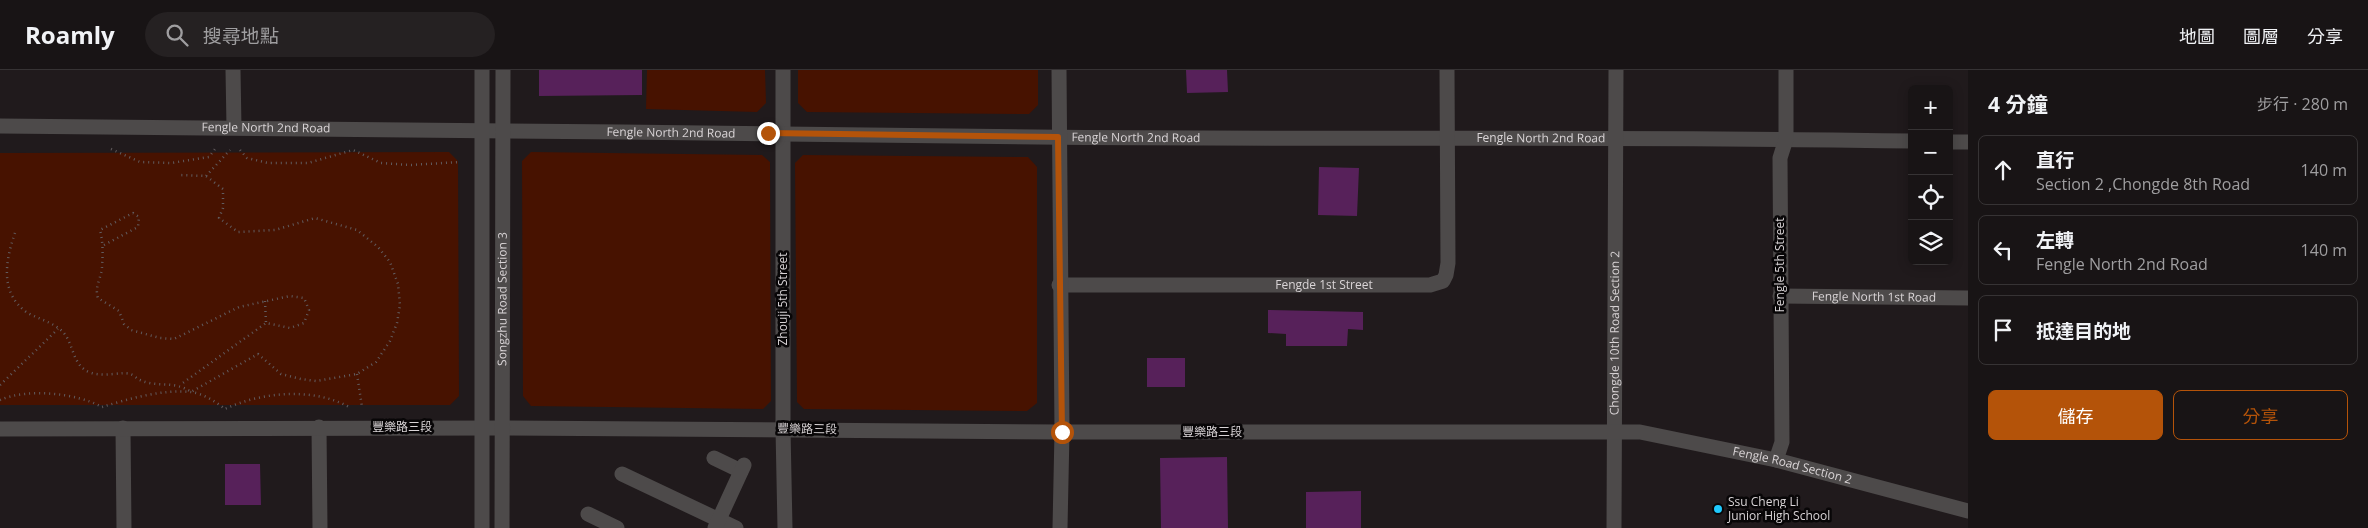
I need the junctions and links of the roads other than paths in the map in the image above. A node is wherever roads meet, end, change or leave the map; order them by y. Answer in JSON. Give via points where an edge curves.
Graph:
{"nodes":[{"id":1,"x":233,"y":70,"type":"edge"},
{"id":2,"x":482,"y":70,"type":"edge"},
{"id":3,"x":503,"y":70,"type":"edge"},
{"id":4,"x":783,"y":70,"type":"edge"},
{"id":5,"x":1058,"y":70,"type":"edge"},
{"id":6,"x":1447,"y":70,"type":"edge"},
{"id":7,"x":1616,"y":70,"type":"edge"},
{"id":8,"x":1786,"y":70,"type":"edge"},
{"id":9,"x":0,"y":126,"type":"edge"},
{"id":10,"x":234,"y":127,"type":"junction"},
{"id":11,"x":482,"y":130,"type":"junction"},
{"id":12,"x":504,"y":130,"type":"junction"},
{"id":13,"x":783,"y":133,"type":"junction"},
{"id":14,"x":1058,"y":137,"type":"junction"},
{"id":15,"x":1447,"y":137,"type":"junction"},
{"id":16,"x":1615,"y":138,"type":"junction"},
{"id":17,"x":1786,"y":139,"type":"junction"},
{"id":18,"x":1908,"y":141,"type":"edge"},
{"id":19,"x":1953,"y":142,"type":"edge"},
{"id":20,"x":1968,"y":142,"type":"edge"},
{"id":21,"x":1059,"y":285,"type":"junction"},
{"id":22,"x":1780,"y":296,"type":"junction"},
{"id":23,"x":1968,"y":298,"type":"edge"},
{"id":24,"x":123,"y":428,"type":"junction"},
{"id":25,"x":319,"y":428,"type":"junction"},
{"id":26,"x":482,"y":428,"type":"junction"},
{"id":27,"x":503,"y":428,"type":"junction"},
{"id":28,"x":0,"y":429,"type":"edge"},
{"id":29,"x":783,"y":429,"type":"junction"},
{"id":30,"x":1062,"y":432,"type":"junction"},
{"id":31,"x":1614,"y":432,"type":"junction"},
{"id":32,"x":714,"y":458,"type":"dead end"},
{"id":33,"x":1776,"y":460,"type":"junction"},
{"id":34,"x":622,"y":474,"type":"dead end"},
{"id":35,"x":1968,"y":511,"type":"edge"},
{"id":36,"x":588,"y":514,"type":"dead end"},
{"id":37,"x":717,"y":524,"type":"edge"},
{"id":38,"x":124,"y":528,"type":"edge"},
{"id":39,"x":320,"y":528,"type":"edge"},
{"id":40,"x":482,"y":528,"type":"edge"},
{"id":41,"x":502,"y":528,"type":"edge"},
{"id":42,"x":617,"y":528,"type":"edge"},
{"id":43,"x":736,"y":528,"type":"edge"},
{"id":44,"x":785,"y":528,"type":"edge"},
{"id":45,"x":1060,"y":528,"type":"edge"},
{"id":46,"x":1614,"y":528,"type":"edge"}],
"edges":[{"from":1,"to":10,"type":"street"},
{"from":2,"to":11,"type":"street","name":"Songzhu Road Section 3"},
{"from":3,"to":12,"type":"street","name":"Songzhu Road Section 3"},
{"from":4,"to":13,"type":"street","name":"Zhouji 5th Street"},
{"from":5,"to":14,"type":"street"},
{"from":6,"to":15,"type":"street"},
{"from":7,"to":16,"type":"street","name":"Chongde 10th Road Section 2"},
{"from":8,"to":17,"type":"street","name":"Fengle 5th Street"},
{"from":9,"to":10,"type":"street","name":"Fengle North 2nd Road"},
{"from":10,"to":11,"type":"street","name":"Fengle North 2nd Road"},
{"from":11,"to":12,"type":"street","name":"Fengle North 2nd Road"},
{"from":11,"to":26,"type":"street","name":"Songzhu Road Section 3"},
{"from":12,"to":13,"type":"street","name":"Fengle North 2nd Road"},
{"from":12,"to":27,"type":"street","name":"Songzhu Road Section 3"},
{"from":13,"to":14,"type":"street","name":"Fengle North 2nd Road"},
{"from":13,"to":29,"type":"street","name":"Zhouji 5th Street"},
{"from":14,"to":15,"type":"street","name":"Fengle North 2nd Road"},
{"from":14,"to":21,"type":"street"},
{"from":15,"to":16,"type":"street","name":"Fengle North 2nd Road"},
{"from":15,"to":21,"type":"street","name":"Fengde 1st Street","via":[[1448,263],[1442,282],[1430,285]]},
{"from":16,"to":17,"type":"street","name":"Fengle North 2nd Road"},
{"from":16,"to":31,"type":"street","name":"Chongde 10th Road Section 2"},
{"from":17,"to":18,"type":"street","name":"Fengle North 2nd Road"},
{"from":17,"to":22,"type":"street","name":"Fengle 5th Street","via":[[1780,158]]},
{"from":19,"to":20,"type":"street"},
{"from":21,"to":30,"type":"street"},
{"from":22,"to":23,"type":"street","name":"Fengle North 1st Road"},
{"from":22,"to":33,"type":"street","name":"Fengle 5th Street","via":[[1782,442]]},
{"from":24,"to":25,"type":"street","name":"豐樂路三段"},
{"from":24,"to":28,"type":"street","name":"豐樂路三段"},
{"from":24,"to":38,"type":"street"},
{"from":25,"to":26,"type":"street","name":"豐樂路三段"},
{"from":25,"to":39,"type":"street"},
{"from":26,"to":27,"type":"street","name":"豐樂路三段"},
{"from":26,"to":40,"type":"street","name":"Songzhu Road Section 3"},
{"from":27,"to":29,"type":"street","name":"豐樂路三段"},
{"from":27,"to":41,"type":"street","name":"Songzhu Road Section 3"},
{"from":29,"to":30,"type":"street","name":"豐樂路三段"},
{"from":29,"to":44,"type":"street","name":"Zhouji 5th Street"},
{"from":30,"to":31,"type":"street","name":"豐樂路三段"},
{"from":30,"to":45,"type":"street"},
{"from":31,"to":33,"type":"street","name":"Fengle Road Section 2","via":[[1640,432]]},
{"from":31,"to":46,"type":"street","name":"Chongde 10th Road Section 2"},
{"from":32,"to":37,"type":"street","via":[[743,468]]},
{"from":33,"to":35,"type":"street","name":"Fengle Road Section 2"},
{"from":34,"to":37,"type":"street"},
{"from":36,"to":42,"type":"street"},
{"from":37,"to":43,"type":"street"}]}
